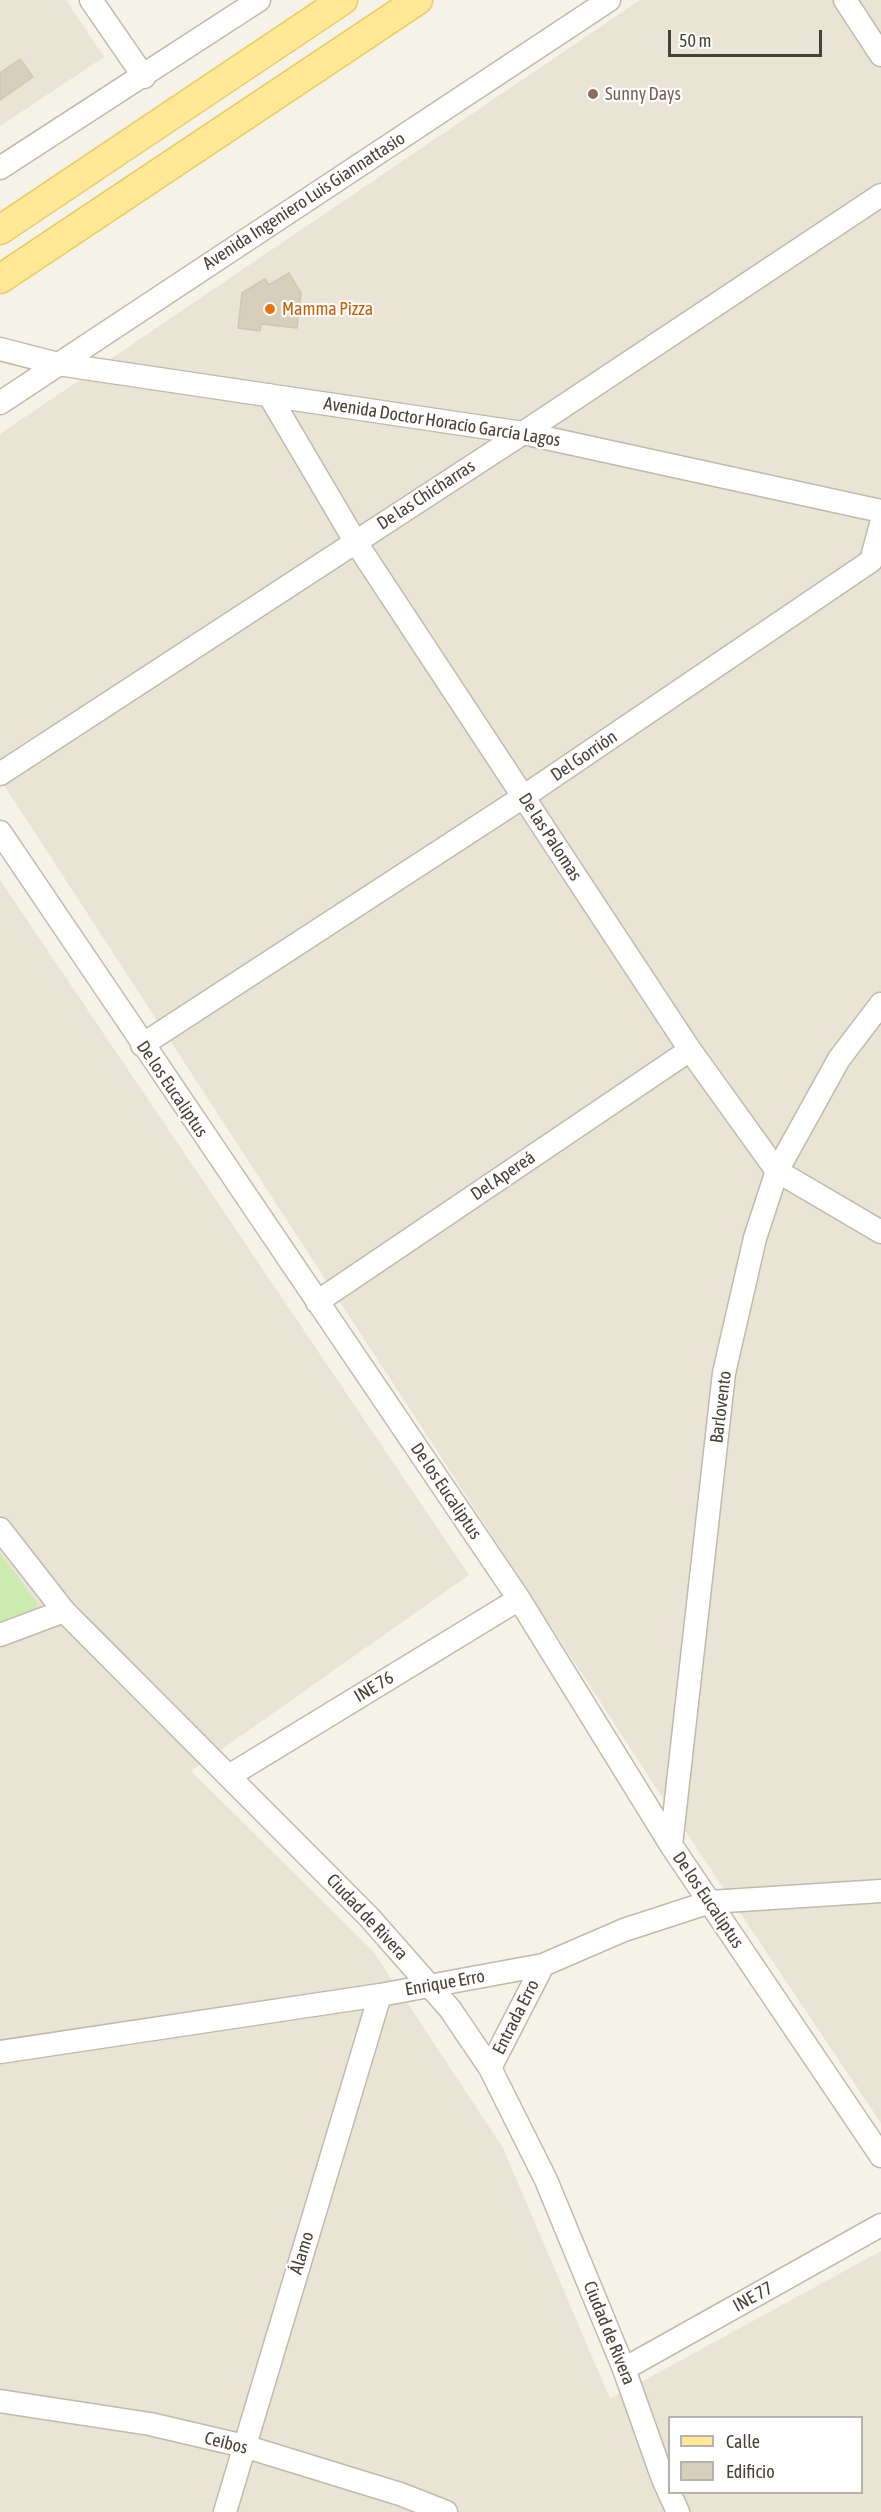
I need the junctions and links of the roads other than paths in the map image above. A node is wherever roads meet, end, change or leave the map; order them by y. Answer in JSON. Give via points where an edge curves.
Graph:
{"nodes":[{"id":1,"x":91,"y":0,"type":"edge"},
{"id":2,"x":259,"y":0,"type":"edge"},
{"id":3,"x":343,"y":0,"type":"edge"},
{"id":4,"x":418,"y":0,"type":"edge"},
{"id":5,"x":609,"y":0,"type":"edge"},
{"id":6,"x":846,"y":0,"type":"edge"},
{"id":7,"x":881,"y":56,"type":"edge"},
{"id":8,"x":144,"y":76,"type":"junction"},
{"id":9,"x":0,"y":168,"type":"edge"},
{"id":10,"x":881,"y":195,"type":"edge"},
{"id":11,"x":0,"y":230,"type":"edge"},
{"id":12,"x":0,"y":279,"type":"edge"},
{"id":13,"x":0,"y":349,"type":"edge"},
{"id":14,"x":58,"y":364,"type":"junction"},
{"id":15,"x":268,"y":395,"type":"junction"},
{"id":16,"x":0,"y":403,"type":"edge"},
{"id":17,"x":523,"y":433,"type":"junction"},
{"id":18,"x":881,"y":511,"type":"edge"},
{"id":19,"x":881,"y":524,"type":"edge"},
{"id":20,"x":355,"y":541,"type":"junction"},
{"id":21,"x":876,"y":569,"type":"edge"},
{"id":22,"x":0,"y":774,"type":"edge"},
{"id":23,"x":524,"y":797,"type":"junction"},
{"id":24,"x":0,"y":832,"type":"edge"},
{"id":25,"x":881,"y":1004,"type":"edge"},
{"id":26,"x":142,"y":1045,"type":"junction"},
{"id":27,"x":690,"y":1050,"type":"junction"},
{"id":28,"x":777,"y":1171,"type":"junction"},
{"id":29,"x":881,"y":1232,"type":"edge"},
{"id":30,"x":317,"y":1302,"type":"junction"},
{"id":31,"x":0,"y":1529,"type":"edge"},
{"id":32,"x":519,"y":1599,"type":"junction"},
{"id":33,"x":64,"y":1611,"type":"junction"},
{"id":34,"x":0,"y":1635,"type":"edge"},
{"id":35,"x":229,"y":1776,"type":"junction"},
{"id":36,"x":671,"y":1845,"type":"junction"},
{"id":37,"x":881,"y":1891,"type":"edge"},
{"id":38,"x":710,"y":1902,"type":"junction"},
{"id":39,"x":543,"y":1965,"type":"junction"},
{"id":40,"x":430,"y":1986,"type":"junction"},
{"id":41,"x":380,"y":1995,"type":"junction"},
{"id":42,"x":0,"y":2052,"type":"edge"},
{"id":43,"x":490,"y":2068,"type":"junction"},
{"id":44,"x":881,"y":2156,"type":"edge"},
{"id":45,"x":881,"y":2225,"type":"edge"},
{"id":46,"x":624,"y":2369,"type":"junction"},
{"id":47,"x":0,"y":2401,"type":"edge"},
{"id":48,"x":244,"y":2446,"type":"junction"},
{"id":49,"x":668,"y":2491,"type":"edge"},
{"id":50,"x":670,"y":2494,"type":"edge"},
{"id":51,"x":225,"y":2512,"type":"edge"},
{"id":52,"x":446,"y":2512,"type":"edge"},
{"id":53,"x":678,"y":2512,"type":"edge"}],
"edges":[{"from":1,"to":8,"type":"street"},
{"from":2,"to":8,"type":"street"},
{"from":3,"to":11,"type":"main road"},
{"from":4,"to":12,"type":"main road"},
{"from":5,"to":14,"type":"street","name":"Avenida Ingeniero Luis Giannattasio"},
{"from":6,"to":7,"type":"street"},
{"from":8,"to":9,"type":"street"},
{"from":10,"to":17,"type":"street","name":"De las Chicharras"},
{"from":13,"to":14,"type":"street","name":"Avenida Doctor Horacio García Lagos"},
{"from":14,"to":15,"type":"street","name":"Avenida Doctor Horacio García Lagos"},
{"from":14,"to":16,"type":"street","name":"Avenida Ingeniero Luis Giannattasio"},
{"from":15,"to":17,"type":"street","name":"Avenida Doctor Horacio García Lagos"},
{"from":15,"to":20,"type":"street","name":"De las Palomas"},
{"from":17,"to":18,"type":"street","name":"Avenida Doctor Horacio García Lagos"},
{"from":17,"to":20,"type":"street","name":"De las Chicharras"},
{"from":19,"to":21,"type":"street","name":"Del Gorrión"},
{"from":20,"to":22,"type":"street","name":"De las Chicharras"},
{"from":20,"to":23,"type":"street","name":"De las Palomas"},
{"from":21,"to":23,"type":"street","name":"Del Gorrión"},
{"from":23,"to":26,"type":"street","name":"Del Gorrión"},
{"from":23,"to":27,"type":"street","name":"De las Palomas"},
{"from":24,"to":26,"type":"street","name":"De los Eucaliptus"},
{"from":25,"to":28,"type":"street","name":"Barlovento","via":[[839,1059]]},
{"from":26,"to":30,"type":"street","name":"De los Eucaliptus"},
{"from":27,"to":28,"type":"street","name":"De las Palomas"},
{"from":27,"to":30,"type":"street","name":"Del Apereá"},
{"from":28,"to":29,"type":"street","name":"De las Palomas"},
{"from":28,"to":36,"type":"street","name":"Barlovento","via":[[755,1238],[724,1373]]},
{"from":30,"to":32,"type":"street","name":"De los Eucaliptus"},
{"from":31,"to":33,"type":"street","name":"Ciudad de Rivera"},
{"from":32,"to":35,"type":"street","name":"INE 76"},
{"from":32,"to":36,"type":"street","name":"De los Eucaliptus"},
{"from":33,"to":34,"type":"street"},
{"from":33,"to":35,"type":"street","name":"Ciudad de Rivera"},
{"from":35,"to":40,"type":"street","name":"Ciudad de Rivera","via":[[369,1917]]},
{"from":36,"to":38,"type":"street","name":"De los Eucaliptus"},
{"from":37,"to":38,"type":"street","name":"Enrique Erro"},
{"from":38,"to":39,"type":"street","name":"Enrique Erro","via":[[624,1930]]},
{"from":38,"to":44,"type":"street","name":"De los Eucaliptus"},
{"from":39,"to":40,"type":"street","name":"Enrique Erro"},
{"from":39,"to":43,"type":"street","name":"Entrada Erro"},
{"from":40,"to":41,"type":"street","name":"Enrique Erro"},
{"from":40,"to":43,"type":"street","name":"Ciudad de Rivera"},
{"from":41,"to":42,"type":"street","name":"Enrique Erro"},
{"from":41,"to":48,"type":"street","name":"Álamo"},
{"from":43,"to":46,"type":"street","name":"Ciudad de Rivera","via":[[546,2180]]},
{"from":45,"to":46,"type":"street","name":"INE 77"},
{"from":46,"to":49,"type":"street","name":"Ciudad de Rivera"},
{"from":47,"to":48,"type":"street","name":"Ceibos","via":[[150,2424]]},
{"from":48,"to":51,"type":"street","name":"Álamo"},
{"from":48,"to":52,"type":"street","name":"Ceibos"},
{"from":50,"to":53,"type":"street","name":"Ciudad de Rivera"}]}
